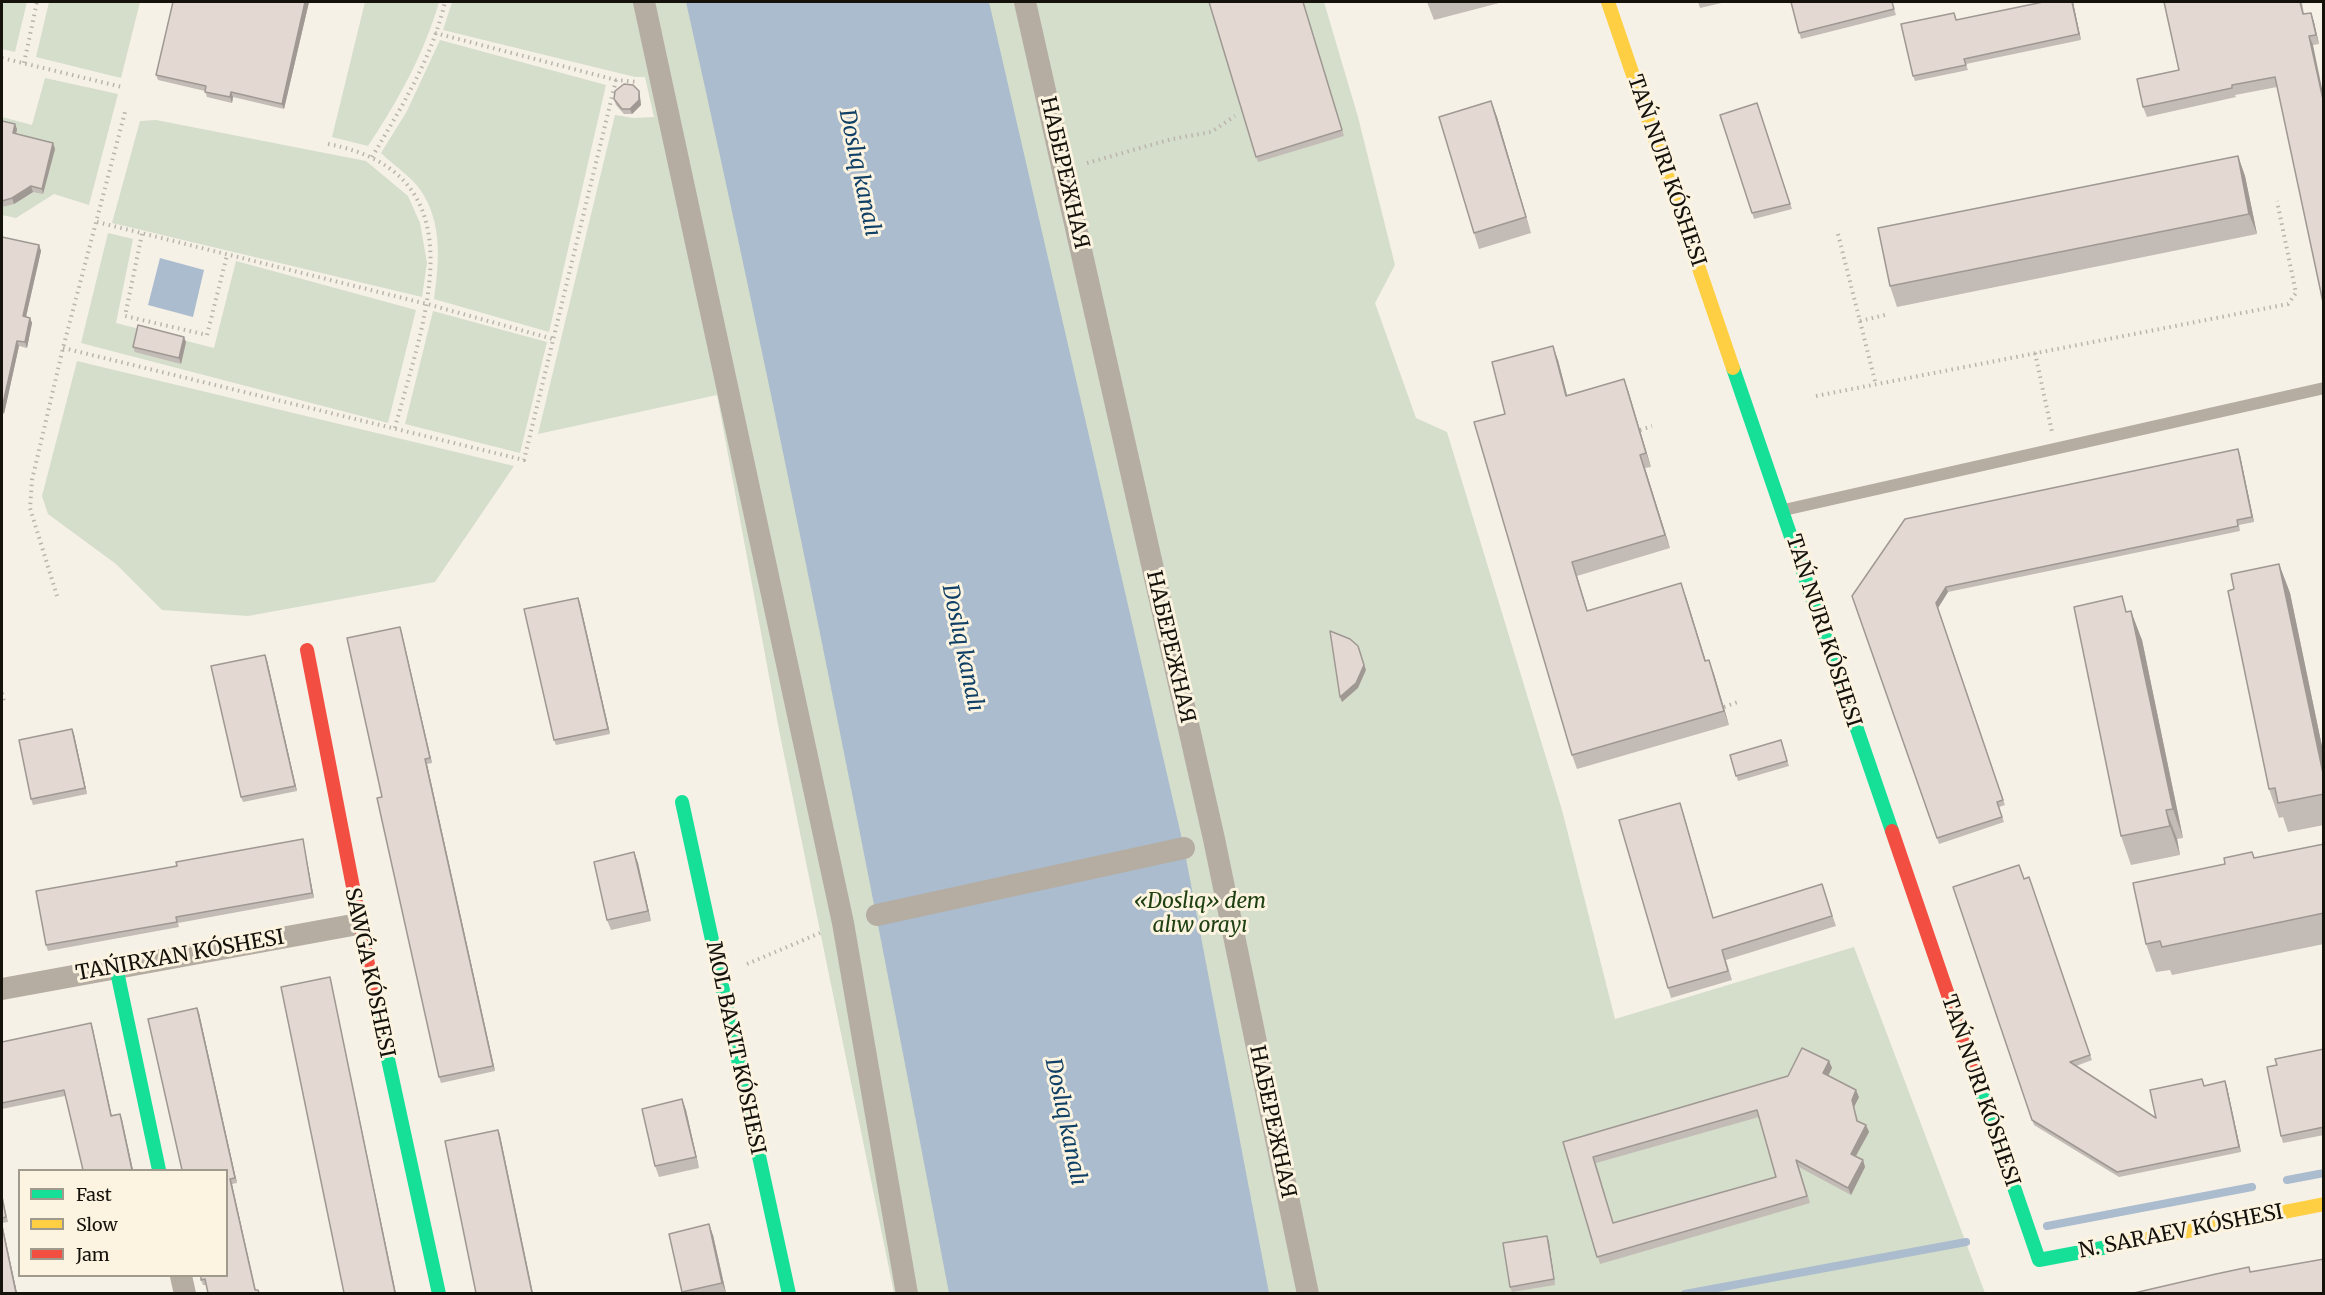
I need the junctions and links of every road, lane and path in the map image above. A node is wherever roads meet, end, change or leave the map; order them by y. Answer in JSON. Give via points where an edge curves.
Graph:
{"nodes":[{"id":1,"x":38,"y":2,"type":"edge"},
{"id":2,"x":445,"y":2,"type":"edge"},
{"id":3,"x":644,"y":2,"type":"edge"},
{"id":4,"x":1025,"y":2,"type":"edge"},
{"id":5,"x":1608,"y":2,"type":"edge"},
{"id":6,"x":435,"y":33,"type":"junction"},
{"id":7,"x":2,"y":58,"type":"edge"},
{"id":8,"x":24,"y":63,"type":"junction"},
{"id":9,"x":616,"y":80,"type":"junction"},
{"id":10,"x":662,"y":85,"type":"junction"},
{"id":11,"x":122,"y":87,"type":"dead end"},
{"id":12,"x":125,"y":112,"type":"dead end"},
{"id":13,"x":1234,"y":116,"type":"dead end"},
{"id":14,"x":328,"y":144,"type":"dead end"},
{"id":15,"x":372,"y":157,"type":"junction"},
{"id":16,"x":1063,"y":170,"type":"junction"},
{"id":17,"x":2277,"y":201,"type":"dead end"},
{"id":18,"x":97,"y":222,"type":"junction"},
{"id":19,"x":142,"y":234,"type":"junction"},
{"id":20,"x":1839,"y":234,"type":"dead end"},
{"id":21,"x":227,"y":255,"type":"junction"},
{"id":22,"x":427,"y":304,"type":"junction"},
{"id":23,"x":1889,"y":314,"type":"dead end"},
{"id":24,"x":1860,"y":321,"type":"junction"},
{"id":25,"x":553,"y":339,"type":"junction"},
{"id":26,"x":63,"y":348,"type":"junction"},
{"id":27,"x":2035,"y":354,"type":"junction"},
{"id":28,"x":1876,"y":385,"type":"junction"},
{"id":29,"x":2324,"y":388,"type":"edge"},
{"id":30,"x":1816,"y":396,"type":"dead end"},
{"id":31,"x":1652,"y":426,"type":"dead end"},
{"id":32,"x":395,"y":428,"type":"junction"},
{"id":33,"x":1640,"y":430,"type":"edge"},
{"id":34,"x":2056,"y":449,"type":"junction"},
{"id":35,"x":1784,"y":510,"type":"junction"},
{"id":36,"x":57,"y":596,"type":"dead end"},
{"id":37,"x":307,"y":650,"type":"dead end"},
{"id":38,"x":2,"y":693,"type":"edge"},
{"id":39,"x":4,"y":702,"type":"dead end"},
{"id":40,"x":1738,"y":702,"type":"dead end"},
{"id":41,"x":1724,"y":707,"type":"edge"},
{"id":42,"x":682,"y":802,"type":"dead end"},
{"id":43,"x":1184,"y":848,"type":"dead end"},
{"id":44,"x":878,"y":915,"type":"dead end"},
{"id":45,"x":843,"y":922,"type":"junction"},
{"id":46,"x":358,"y":924,"type":"junction"},
{"id":47,"x":116,"y":967,"type":"junction"},
{"id":48,"x":720,"y":975,"type":"junction"},
{"id":49,"x":2,"y":989,"type":"edge"},
{"id":50,"x":159,"y":1169,"type":"edge"},
{"id":51,"x":2324,"y":1204,"type":"edge"},
{"id":52,"x":181,"y":1277,"type":"edge"},
{"id":53,"x":185,"y":1293,"type":"edge"},
{"id":54,"x":439,"y":1293,"type":"edge"},
{"id":55,"x":789,"y":1293,"type":"edge"},
{"id":56,"x":907,"y":1293,"type":"edge"},
{"id":57,"x":1308,"y":1293,"type":"edge"}],
"edges":[{"from":1,"to":8,"type":"path"},
{"from":2,"to":6,"type":"path"},
{"from":3,"to":10,"type":"street"},
{"from":4,"to":16,"type":"street","name":"НАБЕРЕЖНАЯ"},
{"from":5,"to":35,"type":"street"},
{"from":6,"to":9,"type":"path"},
{"from":6,"to":15,"type":"path","via":[[402,107]]},
{"from":7,"to":8,"type":"path"},
{"from":8,"to":11,"type":"path"},
{"from":9,"to":10,"type":"path"},
{"from":9,"to":25,"type":"path"},
{"from":10,"to":45,"type":"street"},
{"from":12,"to":18,"type":"path"},
{"from":13,"to":16,"type":"path","via":[[1211,132]]},
{"from":14,"to":15,"type":"path"},
{"from":15,"to":22,"type":"path","via":[[416,194],[428,223],[432,262]]},
{"from":16,"to":57,"type":"street","name":"НАБЕРЕЖНАЯ","via":[[1214,839]]},
{"from":17,"to":27,"type":"path","via":[[2296,293],[2288,304]]},
{"from":18,"to":19,"type":"path"},
{"from":18,"to":26,"type":"path"},
{"from":19,"to":21,"type":"path"},
{"from":19,"to":21,"type":"path","via":[[125,316],[207,335]]},
{"from":20,"to":24,"type":"path"},
{"from":21,"to":22,"type":"path"},
{"from":22,"to":25,"type":"path"},
{"from":22,"to":32,"type":"path"},
{"from":23,"to":24,"type":"path"},
{"from":24,"to":28,"type":"path"},
{"from":25,"to":32,"type":"path","via":[[524,460]]},
{"from":26,"to":32,"type":"path"},
{"from":26,"to":36,"type":"path","via":[[32,480],[30,508]]},
{"from":27,"to":28,"type":"path"},
{"from":27,"to":34,"type":"path"},
{"from":28,"to":30,"type":"path"},
{"from":29,"to":34,"type":"lane"},
{"from":31,"to":33,"type":"path"},
{"from":34,"to":35,"type":"lane"},
{"from":35,"to":51,"type":"street","name":"N. SARAEV KÓSHESI","via":[[2039,1260]]},
{"from":37,"to":46,"type":"street","name":"SAWǴA KÓSHESI"},
{"from":38,"to":39,"type":"path"},
{"from":40,"to":41,"type":"path"},
{"from":42,"to":48,"type":"street"},
{"from":43,"to":44,"type":"street"},
{"from":45,"to":48,"type":"path"},
{"from":45,"to":56,"type":"street"},
{"from":46,"to":47,"type":"street","name":"TAŃIRXAN KÓSHESI"},
{"from":46,"to":54,"type":"street","name":"SAWǴA KÓSHESI"},
{"from":47,"to":49,"type":"street","name":"TAŃIRXAN KÓSHESI"},
{"from":47,"to":50,"type":"street"},
{"from":48,"to":55,"type":"street"},
{"from":52,"to":53,"type":"street"}]}
